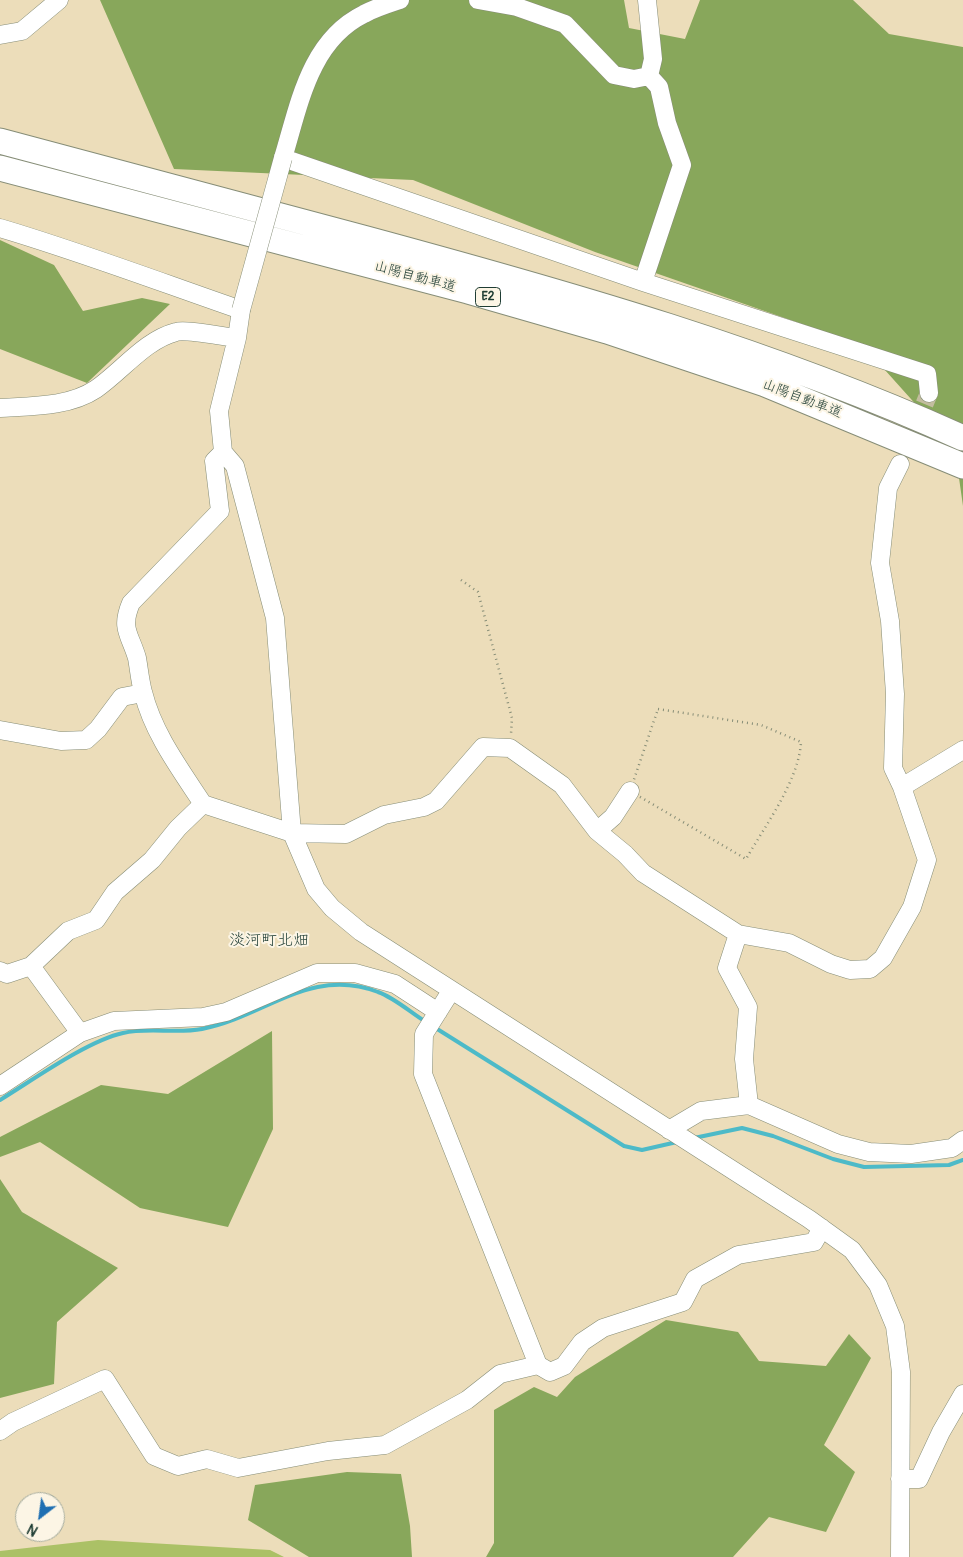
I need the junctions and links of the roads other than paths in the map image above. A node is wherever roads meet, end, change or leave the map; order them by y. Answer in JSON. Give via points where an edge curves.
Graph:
{"nodes":[{"id":1,"x":59,"y":0,"type":"edge"},
{"id":2,"x":400,"y":0,"type":"edge"},
{"id":3,"x":478,"y":0,"type":"edge"},
{"id":4,"x":647,"y":0,"type":"edge"},
{"id":5,"x":0,"y":35,"type":"edge"},
{"id":6,"x":649,"y":76,"type":"junction"},
{"id":7,"x":0,"y":141,"type":"edge"},
{"id":8,"x":283,"y":158,"type":"junction"},
{"id":9,"x":0,"y":168,"type":"edge"},
{"id":10,"x":0,"y":228,"type":"edge"},
{"id":11,"x":643,"y":282,"type":"junction"},
{"id":12,"x":241,"y":310,"type":"junction"},
{"id":13,"x":237,"y":338,"type":"junction"},
{"id":14,"x":929,"y":393,"type":"tunnel mouth"},
{"id":15,"x":0,"y":408,"type":"edge"},
{"id":16,"x":963,"y":438,"type":"edge"},
{"id":17,"x":223,"y":452,"type":"junction"},
{"id":18,"x":900,"y":464,"type":"tunnel mouth"},
{"id":19,"x":963,"y":466,"type":"edge"},
{"id":20,"x":143,"y":693,"type":"junction"},
{"id":21,"x":0,"y":730,"type":"edge"},
{"id":22,"x":963,"y":750,"type":"edge"},
{"id":23,"x":902,"y":787,"type":"junction"},
{"id":24,"x":630,"y":791,"type":"road end"},
{"id":25,"x":203,"y":804,"type":"junction"},
{"id":26,"x":597,"y":831,"type":"junction"},
{"id":27,"x":292,"y":832,"type":"junction"},
{"id":28,"x":738,"y":934,"type":"junction"},
{"id":29,"x":408,"y":963,"type":"junction"},
{"id":30,"x":31,"y":966,"type":"junction"},
{"id":31,"x":0,"y":971,"type":"edge"},
{"id":32,"x":395,"y":984,"type":"junction"},
{"id":33,"x":451,"y":991,"type":"junction"},
{"id":34,"x":438,"y":1012,"type":"junction"},
{"id":35,"x":80,"y":1033,"type":"junction"},
{"id":36,"x":0,"y":1086,"type":"edge"},
{"id":37,"x":749,"y":1105,"type":"junction"},
{"id":38,"x":669,"y":1130,"type":"junction"},
{"id":39,"x":961,"y":1144,"type":"edge"},
{"id":40,"x":822,"y":1228,"type":"junction"},
{"id":41,"x":538,"y":1365,"type":"junction"},
{"id":42,"x":963,"y":1394,"type":"edge"},
{"id":43,"x":0,"y":1431,"type":"edge"},
{"id":44,"x":900,"y":1479,"type":"junction"},
{"id":45,"x":900,"y":1557,"type":"edge"}],
"edges":[{"from":1,"to":5,"type":"street","via":[[22,31]]},
{"from":2,"to":8,"type":"street","via":[[362,14],[322,49],[308,77]]},
{"from":3,"to":6,"type":"street","via":[[518,7],[565,24],[614,75],[634,79]]},
{"from":4,"to":6,"type":"street","via":[[653,60]]},
{"from":6,"to":11,"type":"street","via":[[658,87],[666,123],[682,164]]},
{"from":7,"to":16,"type":"highway","name":"山陽自動車道","number":"E2","via":[[613,308],[776,361]]},
{"from":8,"to":11,"type":"street"},
{"from":8,"to":12,"type":"street","bridge":true},
{"from":9,"to":19,"type":"highway","name":"山陽自動車道","number":"E2","via":[[458,289],[607,332],[765,384]]},
{"from":10,"to":12,"type":"street","via":[[63,246]]},
{"from":11,"to":14,"type":"street","via":[[927,374]]},
{"from":12,"to":13,"type":"street"},
{"from":13,"to":15,"type":"street","via":[[177,331],[150,346],[95,390],[48,405]]},
{"from":13,"to":17,"type":"street","via":[[219,411]]},
{"from":17,"to":20,"type":"street","via":[[214,461],[220,511],[131,603],[125,618]]},
{"from":17,"to":27,"type":"street","via":[[235,466],[275,618]]},
{"from":18,"to":23,"type":"street","via":[[888,488],[880,563],[890,621],[894,676],[893,768]]},
{"from":20,"to":21,"type":"street","via":[[122,697],[86,740],[61,741]]},
{"from":20,"to":25,"type":"street","via":[[165,744]]},
{"from":22,"to":23,"type":"street"},
{"from":23,"to":28,"type":"street","via":[[927,860],[912,907],[883,958],[870,969],[850,970],[789,943]]},
{"from":24,"to":26,"type":"street","via":[[613,817]]},
{"from":25,"to":27,"type":"street"},
{"from":25,"to":30,"type":"street","via":[[152,860],[115,892],[96,920],[68,931]]},
{"from":26,"to":27,"type":"street","via":[[562,785],[510,748],[483,747],[436,801],[424,808],[384,815],[346,834]]},
{"from":26,"to":28,"type":"street","via":[[643,873]]},
{"from":27,"to":29,"type":"street","via":[[316,889],[332,908]]},
{"from":28,"to":37,"type":"street","via":[[727,968],[748,1007],[744,1059]]},
{"from":29,"to":32,"type":"street"},
{"from":29,"to":33,"type":"street"},
{"from":30,"to":31,"type":"street","via":[[7,974]]},
{"from":30,"to":35,"type":"street"},
{"from":32,"to":34,"type":"street"},
{"from":32,"to":35,"type":"street","via":[[355,973],[317,973],[226,1012],[189,1018],[114,1021]]},
{"from":33,"to":34,"type":"street"},
{"from":33,"to":38,"type":"street"},
{"from":34,"to":41,"type":"street","via":[[424,1034],[423,1074]]},
{"from":35,"to":36,"type":"street"},
{"from":37,"to":38,"type":"street","via":[[701,1111]]},
{"from":37,"to":39,"type":"street","via":[[838,1144],[869,1152],[911,1154]]},
{"from":38,"to":40,"type":"street"},
{"from":40,"to":41,"type":"street","via":[[814,1242],[738,1255],[695,1279],[683,1302],[604,1328],[582,1342],[564,1366],[550,1372]]},
{"from":40,"to":44,"type":"street","via":[[852,1250],[878,1285],[895,1326],[901,1372]]},
{"from":41,"to":43,"type":"street","via":[[500,1374],[467,1400],[385,1445],[328,1451],[238,1468],[207,1459],[178,1466],[154,1456],[105,1379]]},
{"from":42,"to":44,"type":"street","via":[[919,1479]]},
{"from":44,"to":45,"type":"street"}]}
